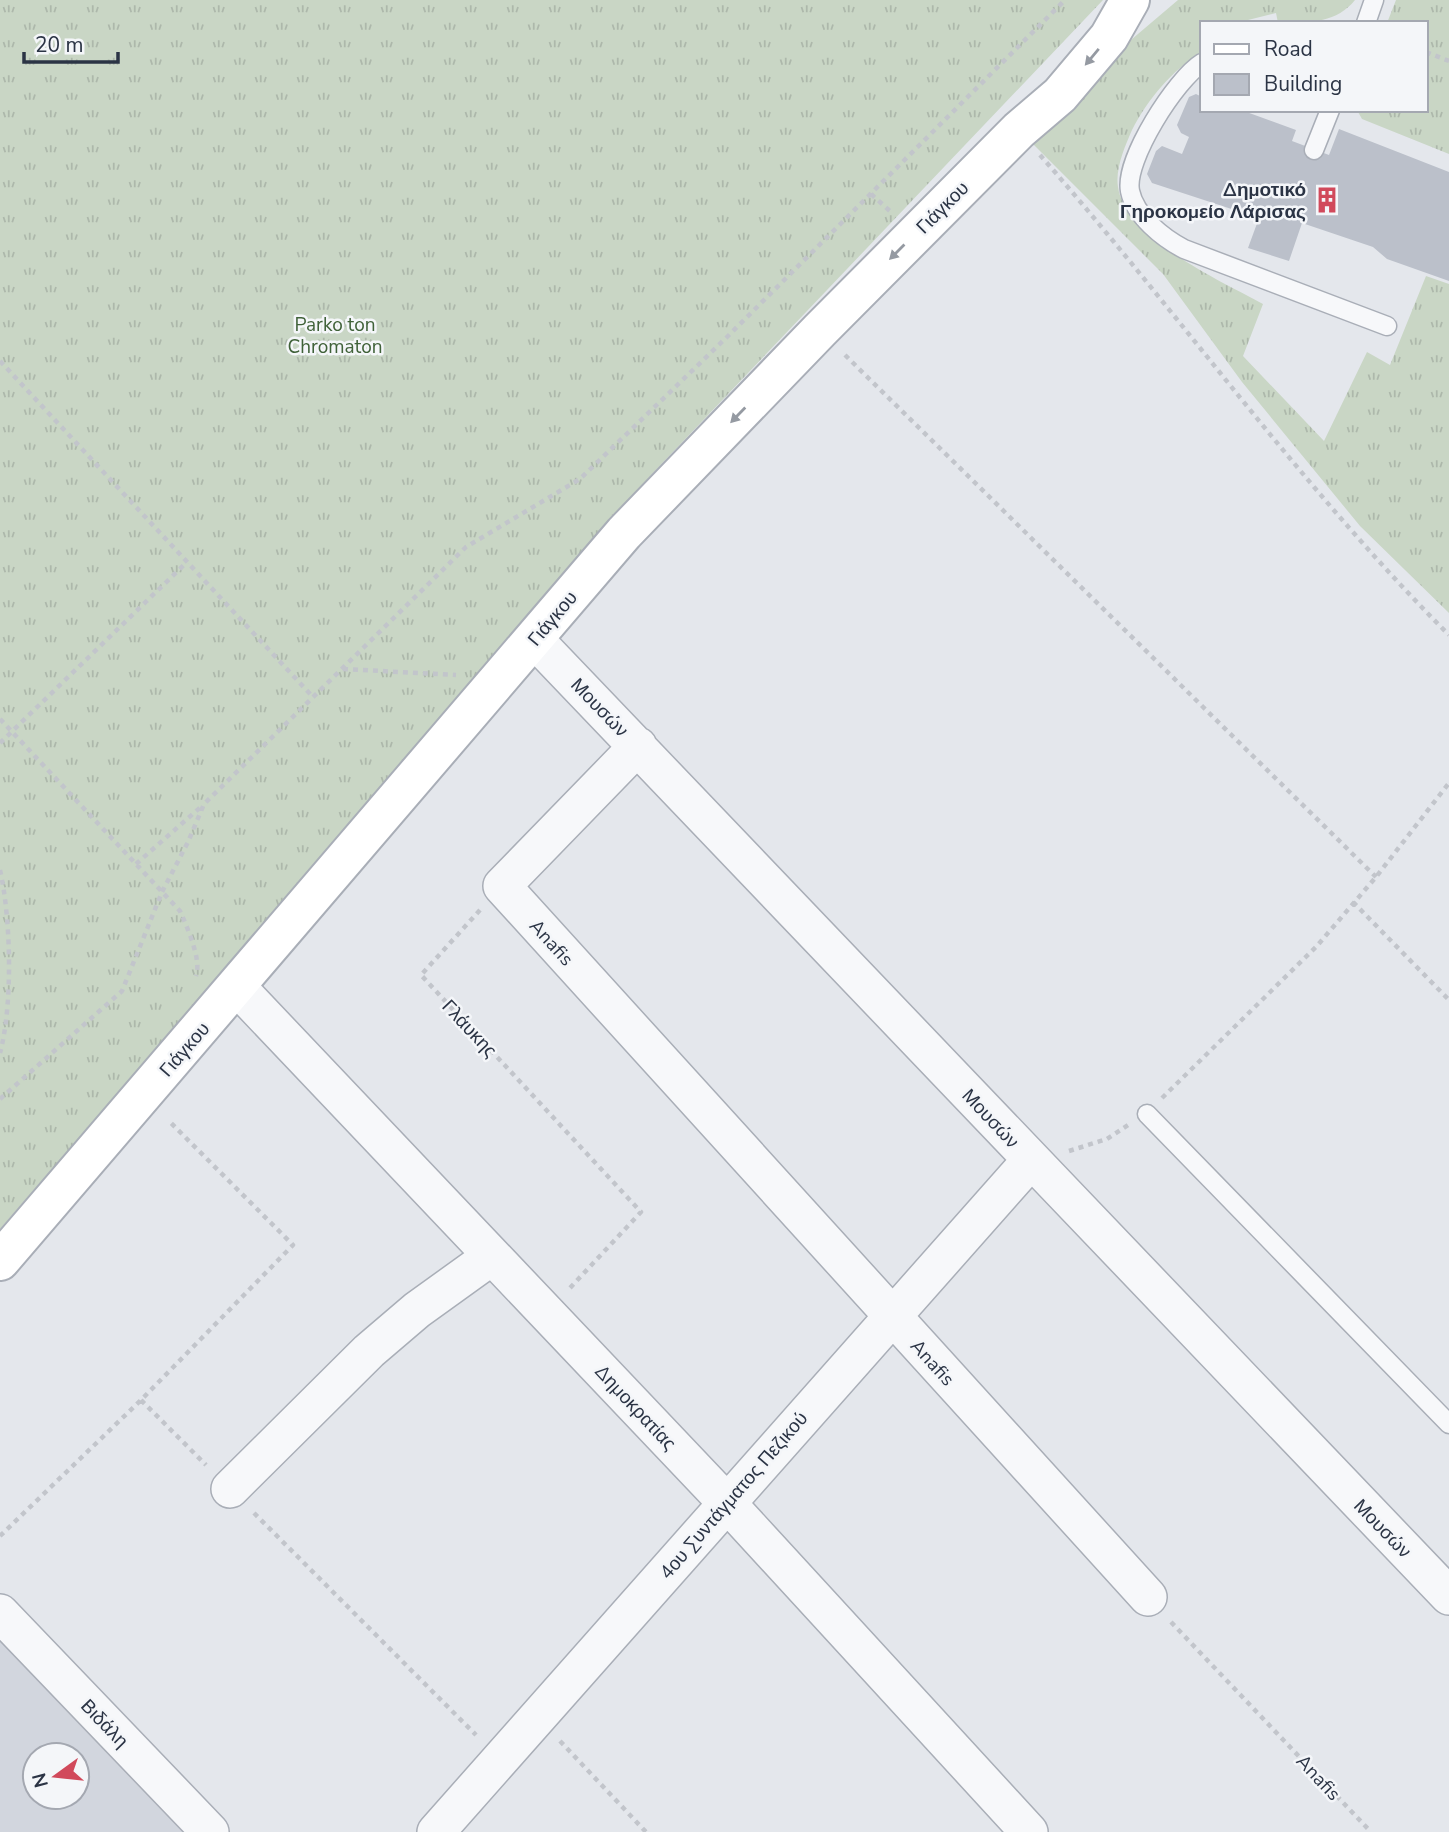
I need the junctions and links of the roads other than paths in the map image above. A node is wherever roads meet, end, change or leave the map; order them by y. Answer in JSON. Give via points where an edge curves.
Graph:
{"nodes":[{"id":1,"x":1130,"y":0,"type":"edge"},
{"id":2,"x":1374,"y":0,"type":"edge"},
{"id":3,"x":1367,"y":21,"type":"edge"},
{"id":4,"x":1200,"y":65,"type":"edge"},
{"id":5,"x":1329,"y":112,"type":"edge"},
{"id":6,"x":1314,"y":149,"type":"dead end"},
{"id":7,"x":1387,"y":326,"type":"dead end"},
{"id":8,"x":534,"y":639,"type":"junction"},
{"id":9,"x":638,"y":746,"type":"junction"},
{"id":10,"x":237,"y":987,"type":"junction"},
{"id":11,"x":1147,"y":1114,"type":"road end"},
{"id":12,"x":1031,"y":1160,"type":"junction"},
{"id":13,"x":492,"y":1256,"type":"junction"},
{"id":14,"x":0,"y":1261,"type":"edge"},
{"id":15,"x":891,"y":1317,"type":"junction"},
{"id":16,"x":1449,"y":1424,"type":"edge"},
{"id":17,"x":230,"y":1489,"type":"road end"},
{"id":18,"x":726,"y":1502,"type":"junction"},
{"id":19,"x":1449,"y":1596,"type":"edge"},
{"id":20,"x":1147,"y":1597,"type":"road end"},
{"id":21,"x":0,"y":1614,"type":"edge"},
{"id":22,"x":210,"y":1832,"type":"edge"},
{"id":23,"x":436,"y":1832,"type":"edge"},
{"id":24,"x":1029,"y":1832,"type":"edge"}],
"edges":[{"from":1,"to":8,"type":"street","name":"Γιάγκου","one_way":true,"via":[[1109,37],[1068,85],[820,330],[624,533]]},
{"from":2,"to":3,"type":"lane"},
{"from":4,"to":7,"type":"lane","via":[[1176,88],[1149,131],[1129,183],[1140,212],[1184,249]]},
{"from":5,"to":6,"type":"lane"},
{"from":8,"to":9,"type":"street","name":"Μουσών"},
{"from":8,"to":10,"type":"street","name":"Γιάγκου"},
{"from":9,"to":12,"type":"street","name":"Μουσών"},
{"from":9,"to":15,"type":"street","name":"Anafis","via":[[502,886]]},
{"from":10,"to":13,"type":"street","name":"Δημοκρατίας"},
{"from":10,"to":14,"type":"street","name":"Γιάγκου"},
{"from":11,"to":16,"type":"lane"},
{"from":12,"to":15,"type":"street","name":"4ου Συντάγματος Πεζικού"},
{"from":12,"to":19,"type":"street","name":"Μουσών"},
{"from":13,"to":17,"type":"street","via":[[416,1310],[369,1351]]},
{"from":13,"to":18,"type":"street","name":"Δημοκρατίας"},
{"from":15,"to":18,"type":"street","name":"4ου Συντάγματος Πεζικού"},
{"from":15,"to":20,"type":"street","name":"Anafis"},
{"from":18,"to":23,"type":"street","name":"4ου Συντάγματος Πεζικού"},
{"from":18,"to":24,"type":"street","name":"Δημοκρατίας"},
{"from":21,"to":22,"type":"street","name":"Βιδάλη"}]}
